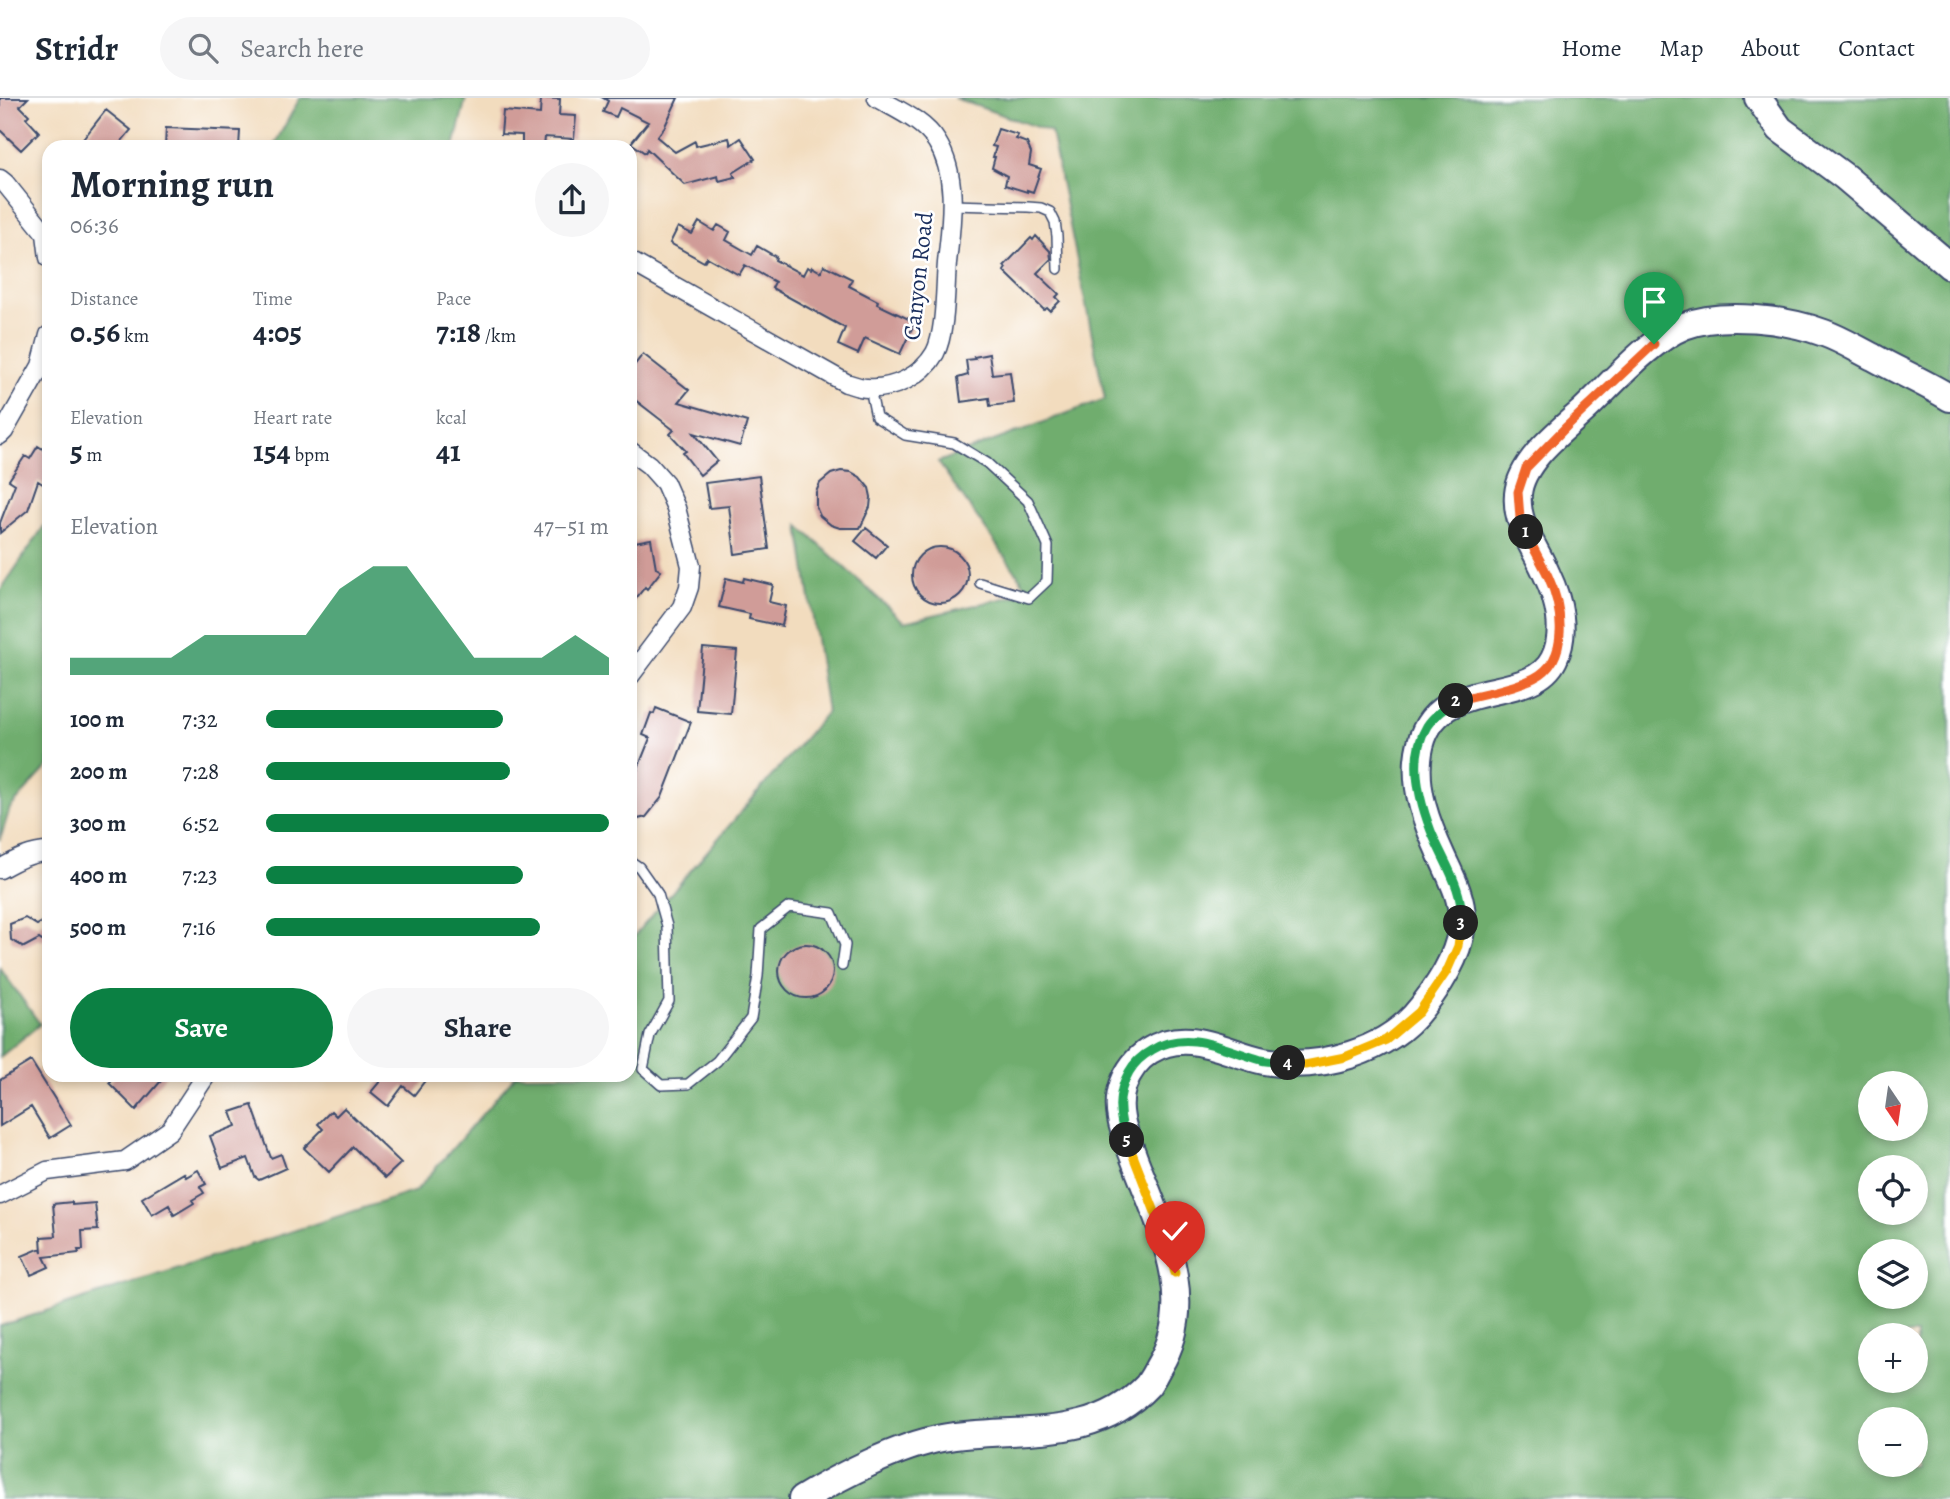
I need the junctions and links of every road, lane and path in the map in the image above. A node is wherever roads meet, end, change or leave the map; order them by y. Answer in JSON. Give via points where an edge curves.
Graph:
{"nodes":[{"id":1,"x":877,"y":98,"type":"edge"},
{"id":2,"x":1758,"y":98,"type":"edge"},
{"id":3,"x":0,"y":179,"type":"edge"},
{"id":4,"x":951,"y":205,"type":"junction"},
{"id":5,"x":42,"y":226,"type":"edge"},
{"id":6,"x":637,"y":265,"type":"edge"},
{"id":7,"x":1950,"y":266,"type":"edge"},
{"id":8,"x":1058,"y":269,"type":"dead end"},
{"id":9,"x":42,"y":362,"type":"edge"},
{"id":10,"x":870,"y":388,"type":"junction"},
{"id":11,"x":1950,"y":398,"type":"edge"},
{"id":12,"x":0,"y":435,"type":"edge"},
{"id":13,"x":637,"y":456,"type":"edge"},
{"id":14,"x":980,"y":583,"type":"dead end"},
{"id":15,"x":637,"y":667,"type":"edge"},
{"id":16,"x":42,"y":852,"type":"edge"},
{"id":17,"x":637,"y":865,"type":"edge"},
{"id":18,"x":0,"y":869,"type":"edge"},
{"id":19,"x":842,"y":966,"type":"dead end"},
{"id":20,"x":202,"y":1082,"type":"edge"},
{"id":21,"x":0,"y":1195,"type":"edge"},
{"id":22,"x":802,"y":1499,"type":"edge"}],
"edges":[{"from":1,"to":4,"type":"street","name":"Canyon Road","via":[[924,126],[937,142],[946,161]]},
{"from":2,"to":7,"type":"street","via":[[1780,129]]},
{"from":3,"to":5,"type":"street"},
{"from":4,"to":8,"type":"lane","via":[[1049,212],[1055,222]]},
{"from":4,"to":10,"type":"street","name":"Canyon Road","via":[[936,352],[907,380]]},
{"from":6,"to":10,"type":"street","name":"Canyon Road","via":[[846,383]]},
{"from":9,"to":12,"type":"street"},
{"from":10,"to":14,"type":"lane","via":[[876,417],[905,435],[954,443],[987,463],[1028,501],[1048,546],[1047,581],[1029,598]]},
{"from":11,"to":22,"type":"street","via":[[1825,333],[1788,323],[1713,317],[1682,327],[1654,344],[1567,426],[1526,468],[1518,492],[1520,518],[1549,578],[1560,616],[1556,656],[1536,678],[1455,701],[1428,726],[1420,743],[1420,797],[1458,891],[1462,918],[1458,946],[1447,971],[1419,1012],[1386,1040],[1345,1057],[1305,1065],[1264,1061],[1202,1041],[1162,1044],[1144,1054],[1121,1088],[1119,1108],[1175,1273],[1178,1312],[1170,1350],[1149,1384],[1119,1409],[1086,1424],[937,1439],[902,1450]]},
{"from":13,"to":15,"type":"street","via":[[665,483],[691,566],[681,607]]},
{"from":16,"to":18,"type":"street"},
{"from":17,"to":19,"type":"lane","via":[[658,894],[667,926],[669,1001],[650,1035],[643,1069],[660,1085],[688,1084],[717,1061],[751,1018],[761,929],[789,907],[832,913],[845,945]]},
{"from":20,"to":21,"type":"street","via":[[170,1130],[125,1161],[47,1171]]}]}
